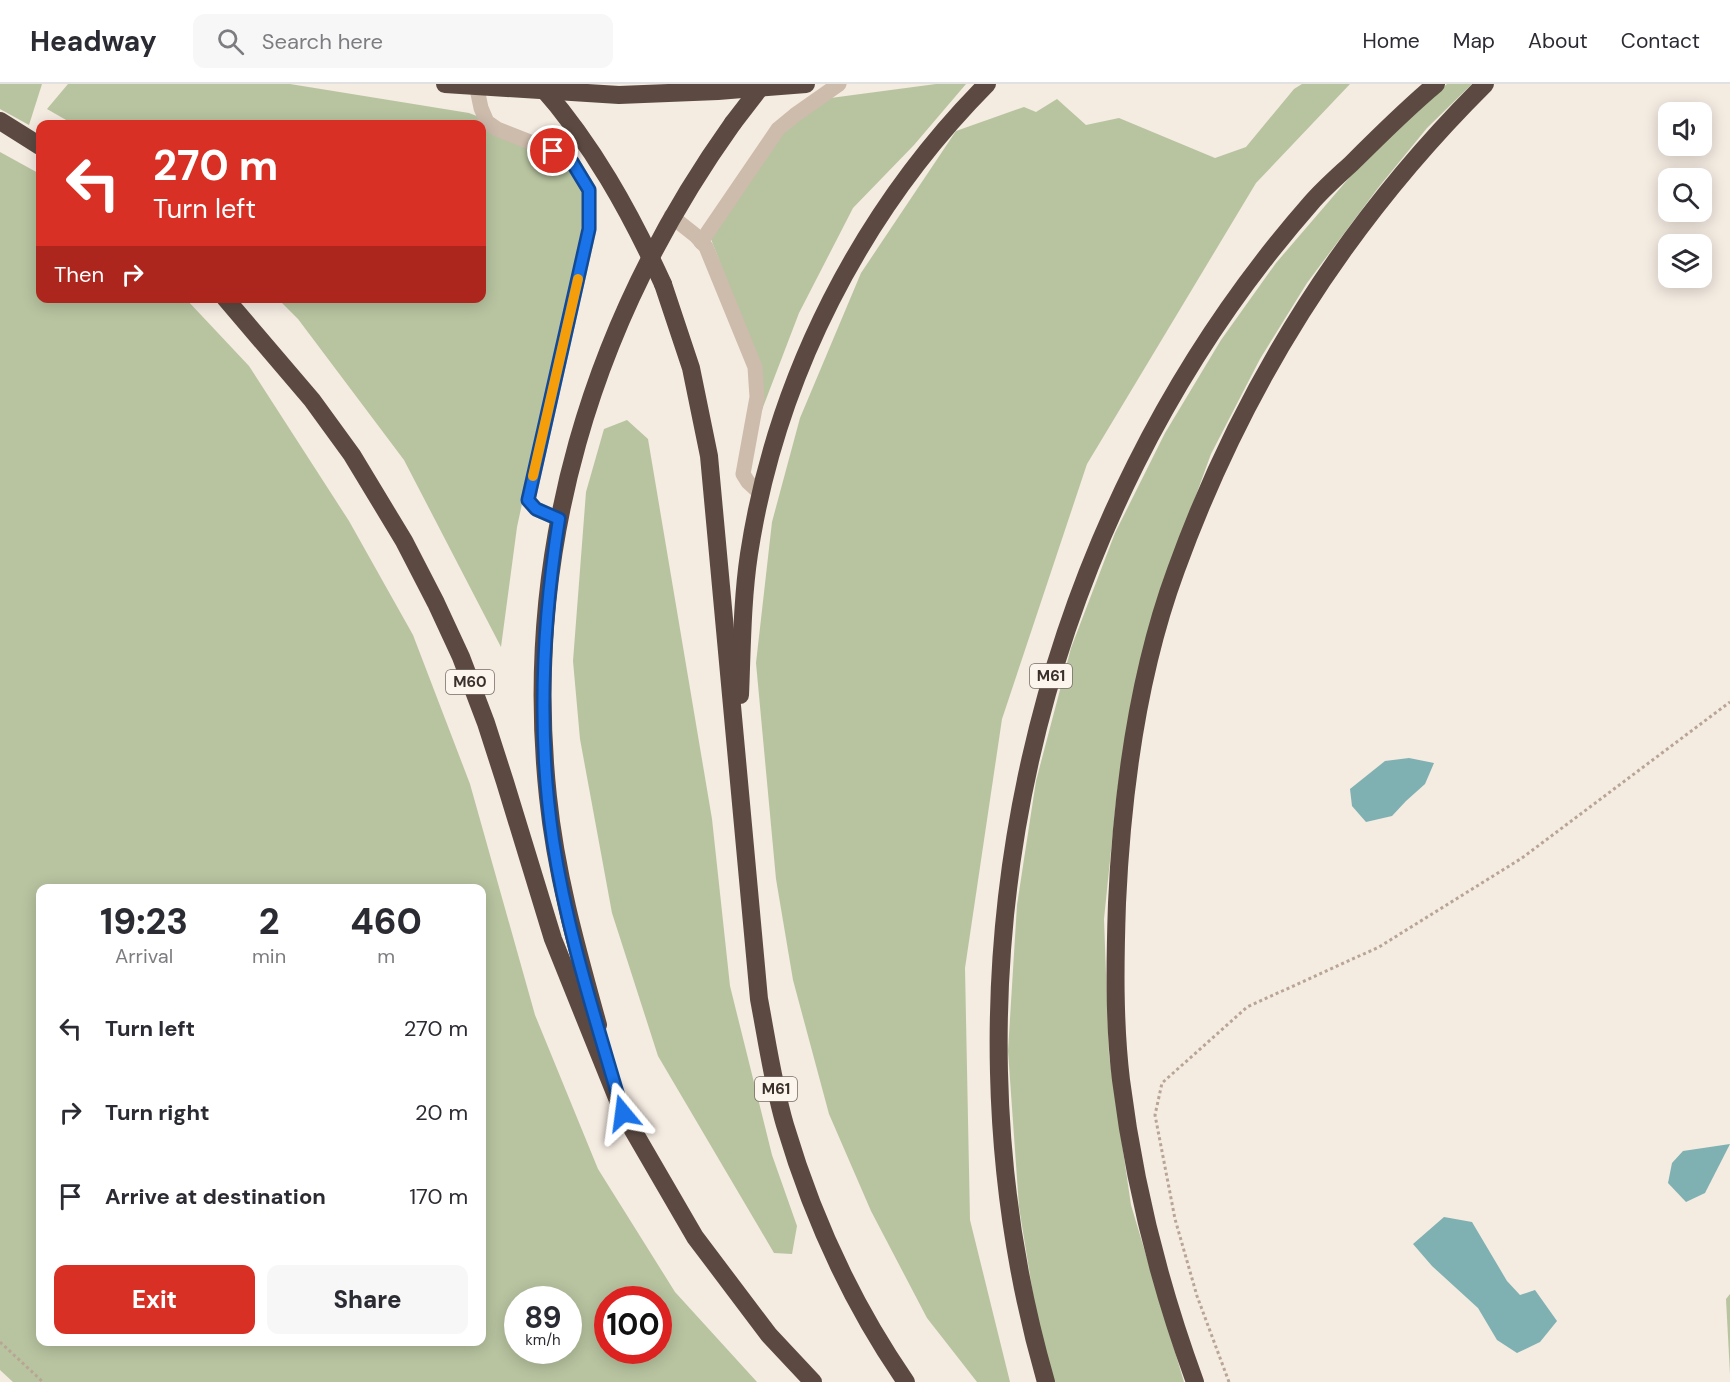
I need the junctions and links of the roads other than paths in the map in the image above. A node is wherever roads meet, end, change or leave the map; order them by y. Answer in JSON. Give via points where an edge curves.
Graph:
{"nodes":[{"id":1,"x":445,"y":84,"type":"edge"},
{"id":2,"x":539,"y":84,"type":"edge"},
{"id":3,"x":763,"y":84,"type":"edge"},
{"id":4,"x":806,"y":84,"type":"edge"},
{"id":5,"x":839,"y":84,"type":"edge"},
{"id":6,"x":987,"y":84,"type":"edge"},
{"id":7,"x":1436,"y":84,"type":"edge"},
{"id":8,"x":1485,"y":84,"type":"edge"},
{"id":9,"x":476,"y":85,"type":"edge"},
{"id":10,"x":0,"y":121,"type":"edge"},
{"id":11,"x":36,"y":144,"type":"edge"},
{"id":12,"x":671,"y":216,"type":"junction"},
{"id":13,"x":701,"y":242,"type":"junction"},
{"id":14,"x":229,"y":303,"type":"edge"},
{"id":15,"x":761,"y":494,"type":"junction"},
{"id":16,"x":559,"y":519,"type":"junction"},
{"id":17,"x":738,"y":768,"type":"junction"},
{"id":18,"x":623,"y":1113,"type":"junction"},
{"id":19,"x":813,"y":1382,"type":"edge"},
{"id":20,"x":906,"y":1382,"type":"edge"},
{"id":21,"x":1047,"y":1382,"type":"edge"},
{"id":22,"x":1195,"y":1382,"type":"edge"}],
"edges":[{"from":1,"to":9,"type":"highway"},
{"from":2,"to":17,"type":"highway","bridge":true,"via":[[616,190],[663,284],[692,368],[709,456]]},
{"from":3,"to":12,"type":"highway","bridge":true},
{"from":4,"to":9,"type":"highway","via":[[619,95]]},
{"from":5,"to":13,"type":"lane","via":[[778,129]]},
{"from":6,"to":15,"type":"highway","via":[[952,120],[887,204],[826,308],[779,427]]},
{"from":7,"to":21,"type":"highway","number":"M61","via":[[1312,202],[1221,320],[1135,465],[1077,598],[1053,668],[1019,812],[1006,908],[998,1075],[1010,1218]]},
{"from":8,"to":22,"type":"highway","via":[[1402,173],[1350,238],[1316,287],[1250,399],[1176,571],[1141,699],[1119,856],[1116,973],[1121,1077],[1147,1227]]},
{"from":9,"to":16,"type":"lane","via":[[487,122],[572,162],[589,190],[589,229],[528,500],[536,509]]},
{"from":10,"to":11,"type":"highway"},
{"from":12,"to":13,"type":"lane"},
{"from":12,"to":16,"type":"highway","via":[[598,376]]},
{"from":13,"to":15,"type":"lane","via":[[755,367],[757,397],[743,474]]},
{"from":14,"to":18,"type":"highway","number":"M60","via":[[292,375],[352,455],[436,603],[486,723],[553,939]]},
{"from":15,"to":17,"type":"highway","via":[[743,609]]},
{"from":16,"to":18,"type":"highway","via":[[544,654],[548,797],[573,935]]},
{"from":17,"to":20,"type":"highway","number":"M61","via":[[759,999],[784,1124],[838,1264]]},
{"from":18,"to":19,"type":"highway","via":[[695,1237],[769,1335]]}]}
